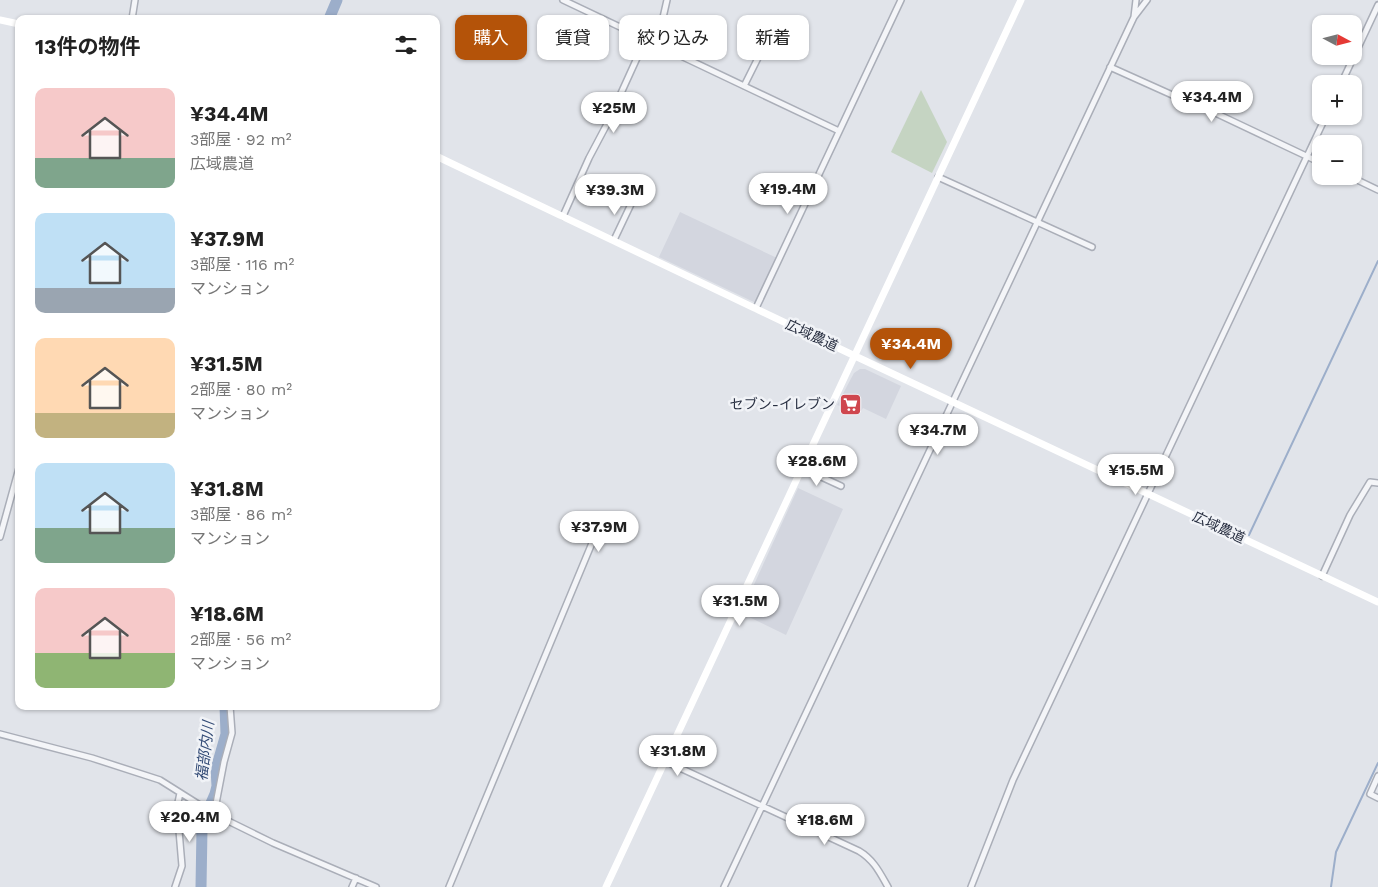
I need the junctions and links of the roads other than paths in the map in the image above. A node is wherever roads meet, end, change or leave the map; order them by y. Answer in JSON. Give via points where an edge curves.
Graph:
{"nodes":[{"id":1,"x":135,"y":0,"type":"edge"},
{"id":2,"x":563,"y":0,"type":"edge"},
{"id":3,"x":667,"y":0,"type":"edge"},
{"id":4,"x":901,"y":0,"type":"edge"},
{"id":5,"x":1021,"y":0,"type":"edge"},
{"id":6,"x":1136,"y":0,"type":"edge"},
{"id":7,"x":1147,"y":0,"type":"edge"},
{"id":8,"x":1378,"y":4,"type":"edge"},
{"id":9,"x":133,"y":15,"type":"edge"},
{"id":10,"x":664,"y":15,"type":"edge"},
{"id":11,"x":1134,"y":17,"type":"junction"},
{"id":12,"x":0,"y":20,"type":"edge"},
{"id":13,"x":15,"y":23,"type":"edge"},
{"id":14,"x":619,"y":27,"type":"edge"},
{"id":15,"x":636,"y":60,"type":"edge"},
{"id":16,"x":689,"y":60,"type":"edge"},
{"id":17,"x":757,"y":60,"type":"edge"},
{"id":18,"x":1110,"y":67,"type":"junction"},
{"id":19,"x":1345,"y":75,"type":"edge"},
{"id":20,"x":744,"y":86,"type":"junction"},
{"id":21,"x":1322,"y":125,"type":"edge"},
{"id":22,"x":839,"y":131,"type":"junction"},
{"id":23,"x":1307,"y":156,"type":"junction"},
{"id":24,"x":440,"y":158,"type":"edge"},
{"id":25,"x":1312,"y":158,"type":"edge"},
{"id":26,"x":938,"y":177,"type":"junction"},
{"id":27,"x":1362,"y":182,"type":"edge"},
{"id":28,"x":1378,"y":190,"type":"edge"},
{"id":29,"x":633,"y":200,"type":"dead end"},
{"id":30,"x":563,"y":216,"type":"junction"},
{"id":31,"x":1037,"y":223,"type":"junction"},
{"id":32,"x":614,"y":240,"type":"junction"},
{"id":33,"x":1092,"y":247,"type":"dead end"},
{"id":34,"x":756,"y":308,"type":"junction"},
{"id":35,"x":855,"y":356,"type":"junction"},
{"id":36,"x":952,"y":402,"type":"junction"},
{"id":37,"x":802,"y":468,"type":"junction"},
{"id":38,"x":15,"y":483,"type":"edge"},
{"id":39,"x":1378,"y":483,"type":"edge"},
{"id":40,"x":841,"y":486,"type":"dead end"},
{"id":41,"x":1148,"y":494,"type":"junction"},
{"id":42,"x":602,"y":519,"type":"dead end"},
{"id":43,"x":0,"y":538,"type":"edge"},
{"id":44,"x":1322,"y":576,"type":"junction"},
{"id":45,"x":1378,"y":602,"type":"edge"},
{"id":46,"x":230,"y":710,"type":"edge"},
{"id":47,"x":0,"y":734,"type":"edge"},
{"id":48,"x":666,"y":760,"type":"junction"},
{"id":49,"x":1378,"y":776,"type":"edge"},
{"id":50,"x":180,"y":793,"type":"junction"},
{"id":51,"x":1378,"y":798,"type":"edge"},
{"id":52,"x":762,"y":806,"type":"junction"},
{"id":53,"x":212,"y":812,"type":"junction"},
{"id":54,"x":356,"y":878,"type":"junction"},
{"id":55,"x":175,"y":886,"type":"edge"},
{"id":56,"x":352,"y":887,"type":"edge"},
{"id":57,"x":376,"y":887,"type":"edge"},
{"id":58,"x":449,"y":887,"type":"edge"},
{"id":59,"x":606,"y":887,"type":"edge"},
{"id":60,"x":724,"y":887,"type":"edge"},
{"id":61,"x":888,"y":887,"type":"edge"},
{"id":62,"x":972,"y":887,"type":"edge"}],
"edges":[{"from":1,"to":9,"type":"street"},
{"from":2,"to":14,"type":"street"},
{"from":3,"to":10,"type":"street"},
{"from":4,"to":22,"type":"street"},
{"from":5,"to":26,"type":"street"},
{"from":6,"to":11,"type":"street"},
{"from":7,"to":11,"type":"street"},
{"from":8,"to":19,"type":"street"},
{"from":11,"to":18,"type":"street"},
{"from":12,"to":13,"type":"street"},
{"from":15,"to":30,"type":"street"},
{"from":16,"to":20,"type":"street"},
{"from":17,"to":20,"type":"street"},
{"from":18,"to":23,"type":"street"},
{"from":18,"to":31,"type":"street"},
{"from":20,"to":22,"type":"street"},
{"from":21,"to":23,"type":"street"},
{"from":22,"to":34,"type":"street"},
{"from":23,"to":25,"type":"street"},
{"from":23,"to":41,"type":"street"},
{"from":24,"to":30,"type":"street","name":"広域農道"},
{"from":26,"to":31,"type":"street"},
{"from":26,"to":35,"type":"street"},
{"from":27,"to":28,"type":"street"},
{"from":29,"to":32,"type":"street"},
{"from":30,"to":32,"type":"street","name":"広域農道"},
{"from":31,"to":33,"type":"street"},
{"from":31,"to":36,"type":"street"},
{"from":32,"to":34,"type":"street","name":"広域農道"},
{"from":34,"to":35,"type":"street","name":"広域農道"},
{"from":35,"to":36,"type":"street","name":"広域農道"},
{"from":35,"to":37,"type":"street"},
{"from":36,"to":41,"type":"street","name":"広域農道"},
{"from":36,"to":52,"type":"street"},
{"from":37,"to":40,"type":"street"},
{"from":37,"to":48,"type":"street"},
{"from":38,"to":43,"type":"street"},
{"from":39,"to":44,"type":"street","via":[[1370,482],[1350,515]]},
{"from":41,"to":44,"type":"street","name":"広域農道"},
{"from":41,"to":62,"type":"street","via":[[1013,780]]},
{"from":42,"to":58,"type":"street"},
{"from":44,"to":45,"type":"street","name":"広域農道"},
{"from":46,"to":53,"type":"street","via":[[232,733]]},
{"from":47,"to":50,"type":"street","via":[[160,780]]},
{"from":48,"to":52,"type":"street"},
{"from":48,"to":59,"type":"street"},
{"from":49,"to":51,"type":"street","via":[[1370,794]]},
{"from":50,"to":53,"type":"street"},
{"from":50,"to":55,"type":"street","via":[[182,866]]},
{"from":52,"to":60,"type":"street"},
{"from":52,"to":61,"type":"street","via":[[868,856]]},
{"from":53,"to":54,"type":"street","via":[[294,853]]},
{"from":54,"to":56,"type":"street"},
{"from":54,"to":57,"type":"street"}]}
